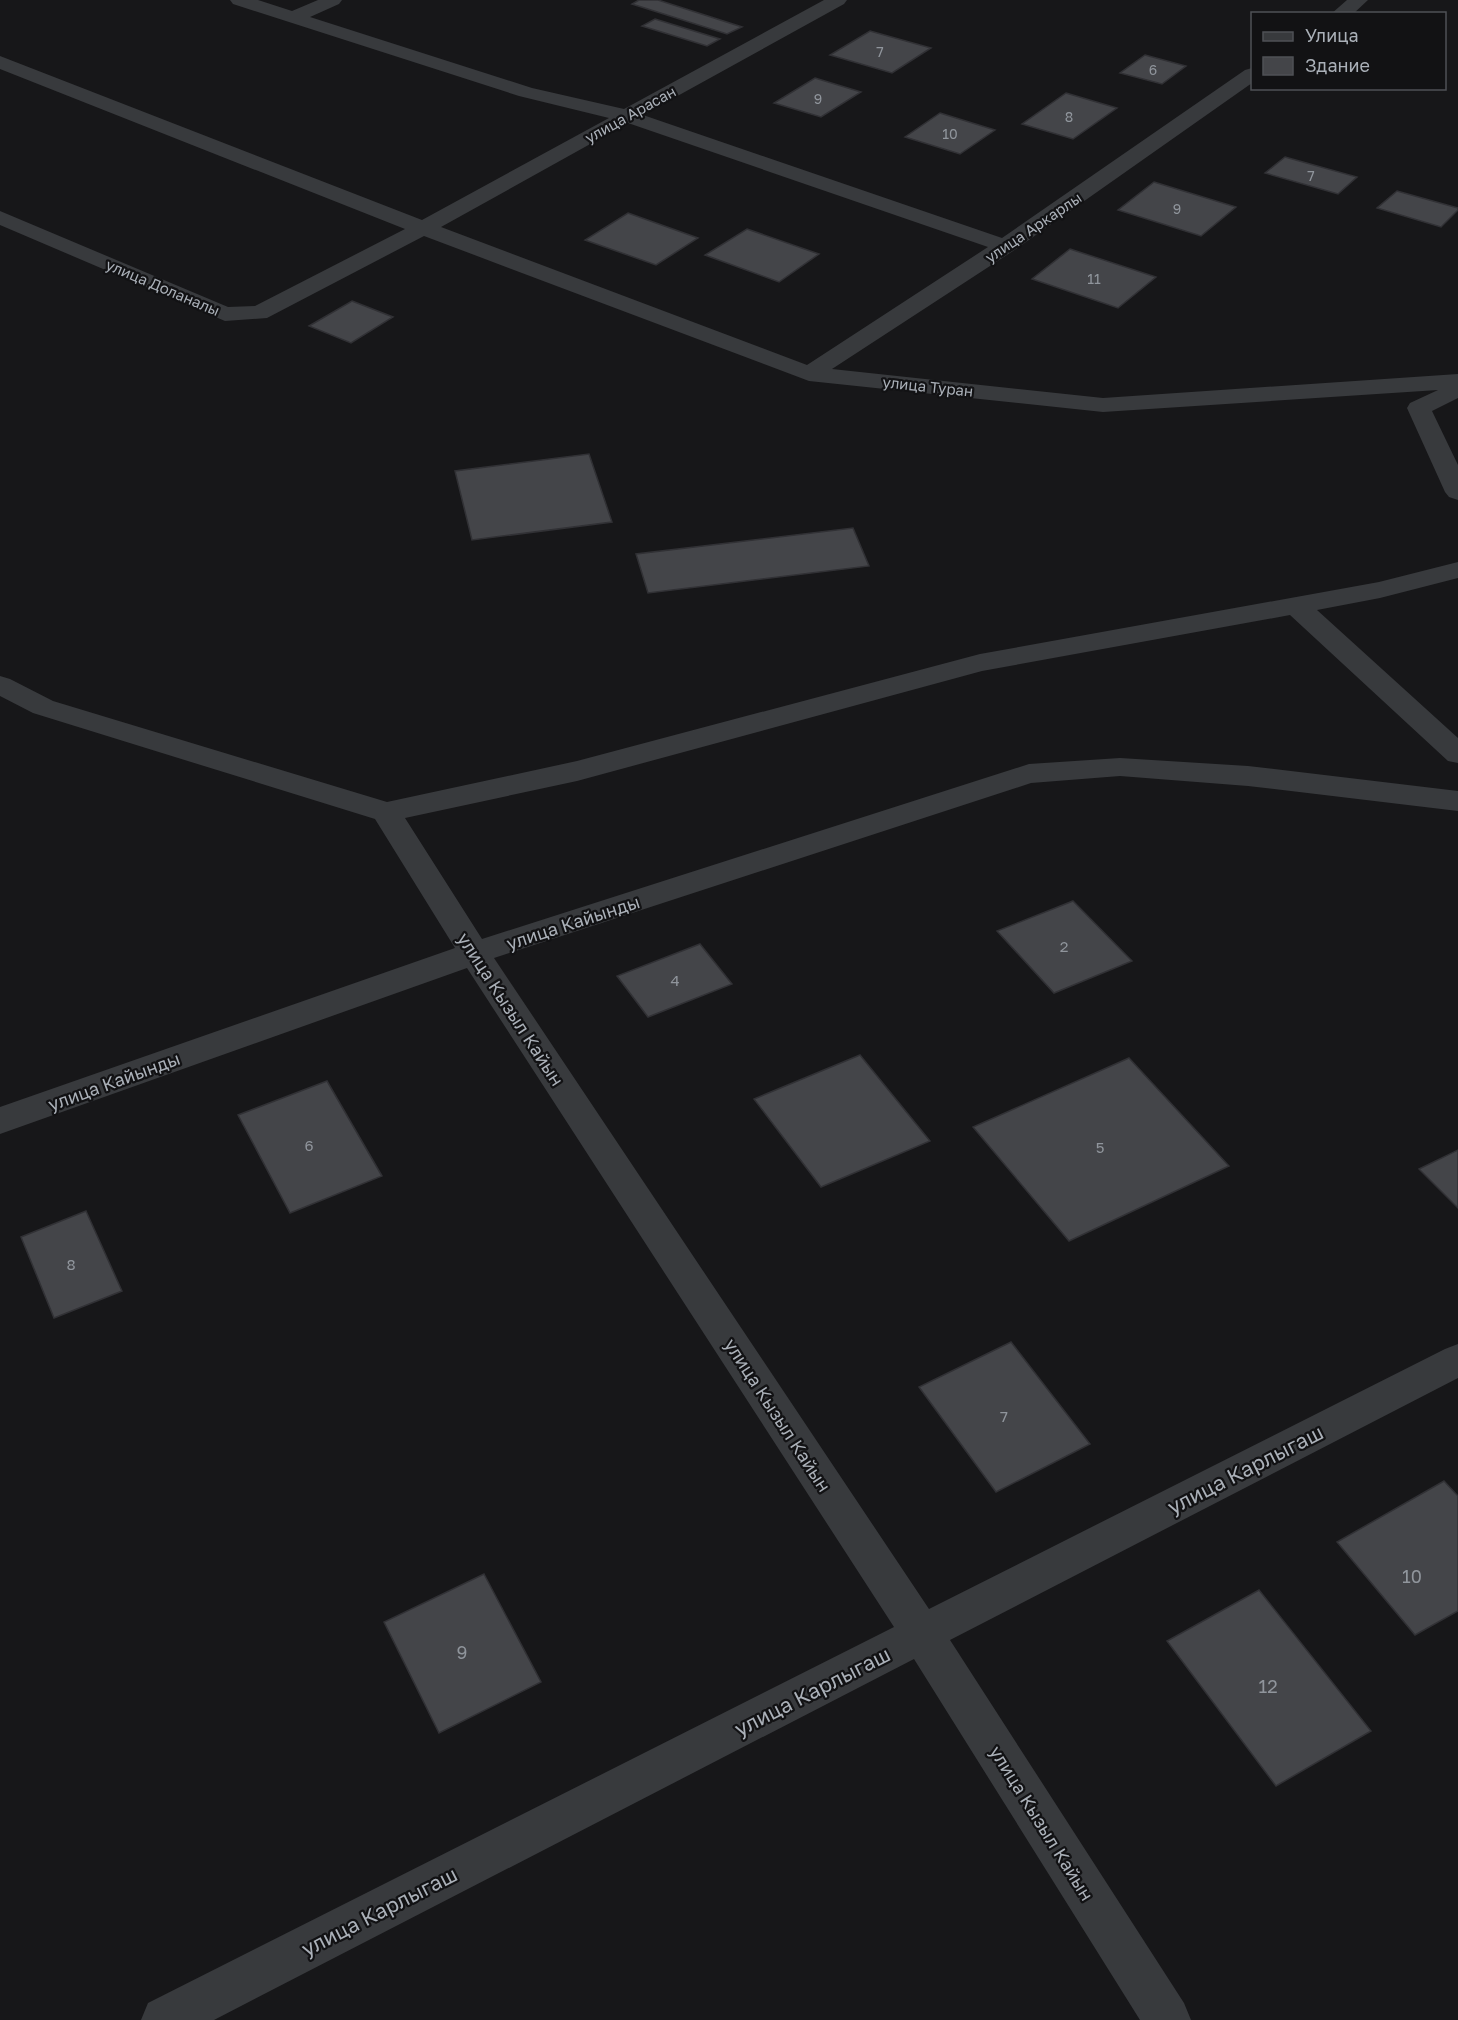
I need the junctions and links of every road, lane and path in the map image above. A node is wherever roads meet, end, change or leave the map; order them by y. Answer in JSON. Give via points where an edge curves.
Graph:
{"nodes":[{"id":1,"x":239,"y":0,"type":"edge"},
{"id":2,"x":333,"y":0,"type":"edge"},
{"id":3,"x":838,"y":0,"type":"edge"},
{"id":4,"x":1359,"y":0,"type":"edge"},
{"id":5,"x":1343,"y":12,"type":"edge"},
{"id":6,"x":292,"y":18,"type":"junction"},
{"id":7,"x":0,"y":62,"type":"edge"},
{"id":8,"x":1251,"y":75,"type":"edge"},
{"id":9,"x":626,"y":116,"type":"junction"},
{"id":10,"x":0,"y":217,"type":"edge"},
{"id":11,"x":423,"y":228,"type":"junction"},
{"id":12,"x":1005,"y":246,"type":"junction"},
{"id":13,"x":809,"y":374,"type":"junction"},
{"id":14,"x":1458,"y":381,"type":"edge"},
{"id":15,"x":1458,"y":389,"type":"edge"},
{"id":16,"x":1458,"y":492,"type":"edge"},
{"id":17,"x":1458,"y":570,"type":"edge"},
{"id":18,"x":1296,"y":605,"type":"junction"},
{"id":19,"x":0,"y":685,"type":"edge"},
{"id":20,"x":1458,"y":754,"type":"edge"},
{"id":21,"x":1458,"y":801,"type":"edge"},
{"id":22,"x":386,"y":812,"type":"junction"},
{"id":23,"x":474,"y":953,"type":"junction"},
{"id":24,"x":0,"y":1121,"type":"edge"},
{"id":25,"x":1458,"y":1360,"type":"edge"},
{"id":26,"x":923,"y":1635,"type":"junction"},
{"id":27,"x":165,"y":2020,"type":"edge"},
{"id":28,"x":1167,"y":2020,"type":"edge"}],
"edges":[{"from":1,"to":6,"type":"street"},
{"from":2,"to":6,"type":"street"},
{"from":3,"to":9,"type":"street","name":"улица Арасан"},
{"from":4,"to":5,"type":"street"},
{"from":6,"to":9,"type":"street","via":[[526,92]]},
{"from":7,"to":11,"type":"street","name":"улица Туран"},
{"from":8,"to":12,"type":"street","name":"улица Аркарлы"},
{"from":9,"to":11,"type":"street","name":"улица Арасан"},
{"from":9,"to":12,"type":"street"},
{"from":10,"to":11,"type":"street","name":"улица Доланалы","via":[[225,314],[259,314]]},
{"from":11,"to":13,"type":"street","name":"улица Туран"},
{"from":12,"to":13,"type":"street","name":"улица Аркарлы"},
{"from":13,"to":14,"type":"street","name":"улица Туран","via":[[1103,405]]},
{"from":15,"to":16,"type":"street","via":[[1419,408]]},
{"from":17,"to":18,"type":"street","via":[[1380,590]]},
{"from":18,"to":20,"type":"street"},
{"from":18,"to":22,"type":"street","via":[[980,663],[577,771]]},
{"from":19,"to":22,"type":"street","via":[[43,707]]},
{"from":21,"to":23,"type":"street","name":"улица Кайынды","via":[[1248,776],[1120,767],[1029,774]]},
{"from":22,"to":23,"type":"street","name":"улица Кызыл Кайын"},
{"from":23,"to":24,"type":"street","name":"улица Кайынды"},
{"from":23,"to":26,"type":"street","name":"улица Кызыл Кайын"},
{"from":25,"to":26,"type":"street","name":"улица Карлыгаш"},
{"from":26,"to":27,"type":"street","name":"улица Карлыгаш"},
{"from":26,"to":28,"type":"street","name":"улица Кызыл Кайын"}]}
